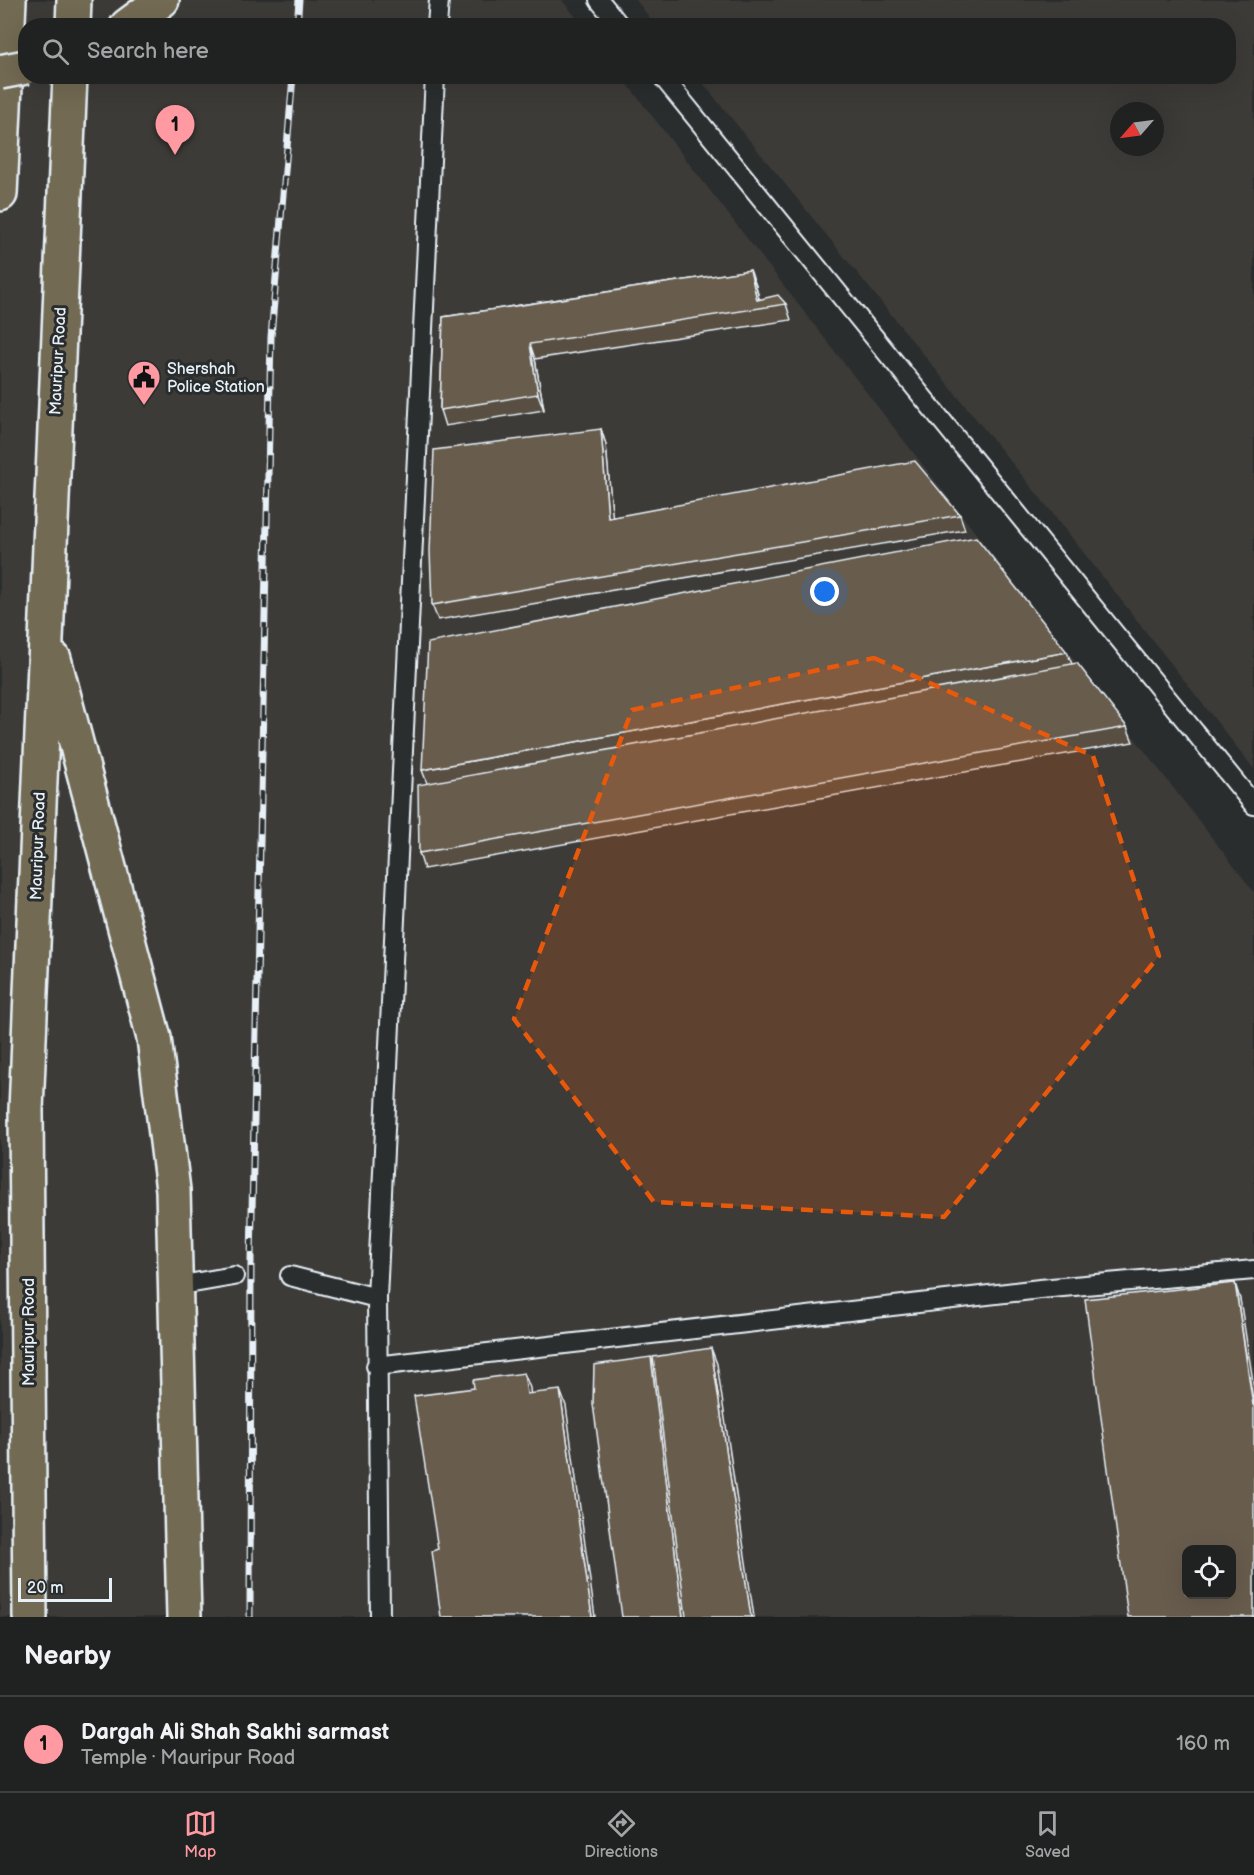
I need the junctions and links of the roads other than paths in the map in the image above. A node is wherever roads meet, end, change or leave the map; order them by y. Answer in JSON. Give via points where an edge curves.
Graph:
{"nodes":[{"id":1,"x":9,"y":0,"type":"edge"},
{"id":2,"x":74,"y":0,"type":"edge"},
{"id":3,"x":162,"y":0,"type":"edge"},
{"id":4,"x":439,"y":0,"type":"edge"},
{"id":5,"x":599,"y":0,"type":"edge"},
{"id":6,"x":73,"y":18,"type":"edge"},
{"id":7,"x":138,"y":18,"type":"edge"},
{"id":8,"x":438,"y":18,"type":"edge"},
{"id":9,"x":614,"y":18,"type":"edge"},
{"id":10,"x":18,"y":69,"type":"edge"},
{"id":11,"x":0,"y":72,"type":"edge"},
{"id":12,"x":70,"y":84,"type":"edge"},
{"id":13,"x":435,"y":84,"type":"edge"},
{"id":14,"x":668,"y":84,"type":"edge"},
{"id":15,"x":0,"y":194,"type":"edge"},
{"id":16,"x":45,"y":625,"type":"junction"},
{"id":17,"x":1254,"y":805,"type":"edge"},
{"id":18,"x":1254,"y":1270,"type":"edge"},
{"id":19,"x":234,"y":1276,"type":"dead end"},
{"id":20,"x":291,"y":1276,"type":"dead end"},
{"id":21,"x":176,"y":1286,"type":"junction"},
{"id":22,"x":377,"y":1298,"type":"junction"},
{"id":23,"x":376,"y":1365,"type":"junction"},
{"id":24,"x":30,"y":1617,"type":"edge"},
{"id":25,"x":184,"y":1617,"type":"edge"},
{"id":26,"x":380,"y":1617,"type":"edge"}],
"edges":[{"from":1,"to":15,"type":"highway"},
{"from":2,"to":6,"type":"highway"},
{"from":3,"to":7,"type":"highway"},
{"from":4,"to":8,"type":"lane"},
{"from":5,"to":9,"type":"lane"},
{"from":10,"to":11,"type":"highway","bridge":true},
{"from":12,"to":16,"type":"highway","name":"Mauripur Road"},
{"from":13,"to":22,"type":"lane"},
{"from":14,"to":17,"type":"lane"},
{"from":16,"to":21,"type":"highway","via":[[153,1038],[173,1190]]},
{"from":16,"to":24,"type":"highway","name":"Mauripur Road","via":[[26,1110]]},
{"from":18,"to":23,"type":"lane","via":[[1040,1289]]},
{"from":19,"to":21,"type":"lane"},
{"from":20,"to":22,"type":"lane"},
{"from":21,"to":25,"type":"highway"},
{"from":22,"to":23,"type":"lane"},
{"from":23,"to":26,"type":"lane"}]}
